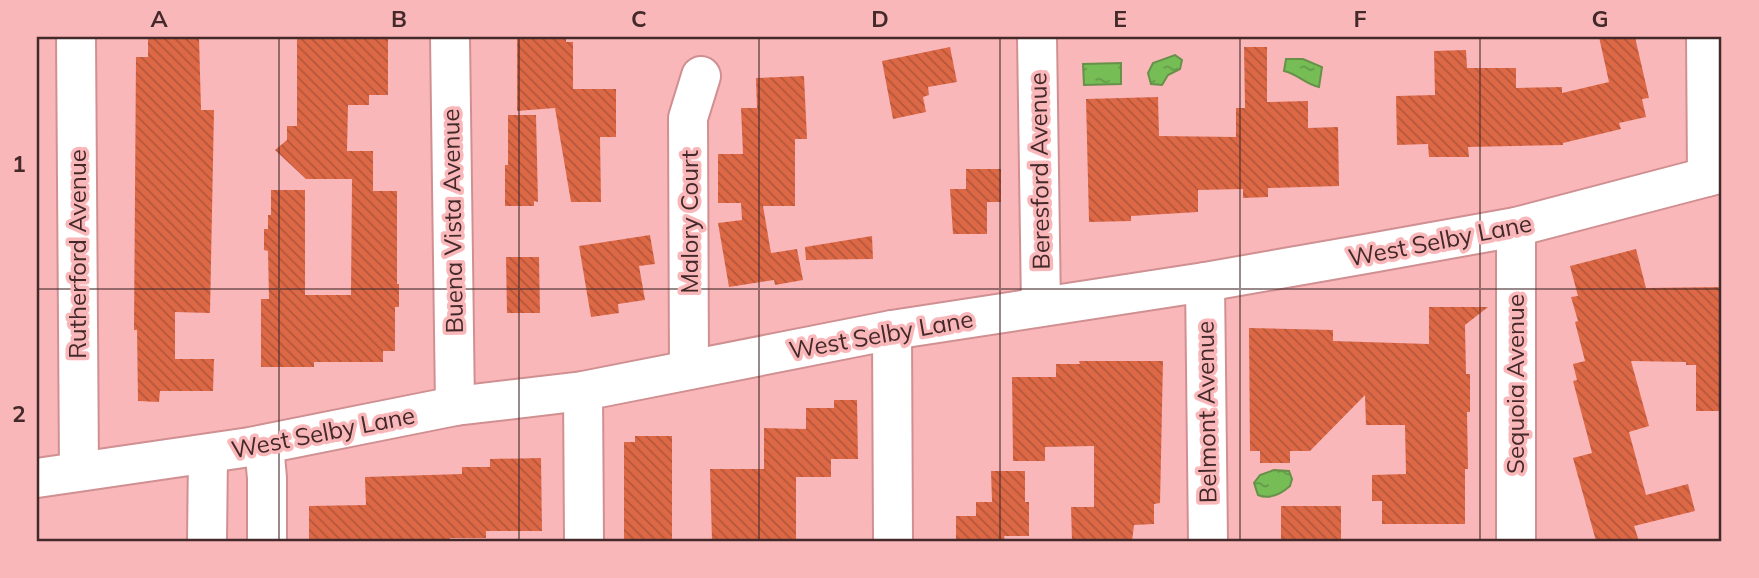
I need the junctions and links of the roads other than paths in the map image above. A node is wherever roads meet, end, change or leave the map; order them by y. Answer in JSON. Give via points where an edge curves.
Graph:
{"nodes":[{"id":1,"x":76,"y":37,"type":"edge"},
{"id":2,"x":450,"y":37,"type":"edge"},
{"id":3,"x":1037,"y":37,"type":"edge"},
{"id":4,"x":1706,"y":37,"type":"edge"},
{"id":5,"x":701,"y":76,"type":"dead end"},
{"id":6,"x":1715,"y":175,"type":"edge"},
{"id":7,"x":1516,"y":227,"type":"junction"},
{"id":8,"x":1205,"y":282,"type":"junction"},
{"id":9,"x":1041,"y":306,"type":"junction"},
{"id":10,"x":892,"y":330,"type":"junction"},
{"id":11,"x":689,"y":369,"type":"junction"},
{"id":12,"x":583,"y":391,"type":"junction"},
{"id":13,"x":455,"y":406,"type":"junction"},
{"id":14,"x":264,"y":445,"type":"junction"},
{"id":15,"x":208,"y":454,"type":"junction"},
{"id":16,"x":79,"y":470,"type":"junction"},
{"id":17,"x":37,"y":478,"type":"edge"},
{"id":18,"x":207,"y":541,"type":"edge"},
{"id":19,"x":267,"y":541,"type":"edge"},
{"id":20,"x":584,"y":541,"type":"edge"},
{"id":21,"x":893,"y":541,"type":"edge"},
{"id":22,"x":1208,"y":541,"type":"edge"},
{"id":23,"x":1516,"y":541,"type":"edge"}],
"edges":[{"from":1,"to":16,"type":"street","name":"Rutherford Avenue"},
{"from":2,"to":13,"type":"street","name":"Buena Vista Avenue"},
{"from":3,"to":9,"type":"street","name":"Beresford Avenue"},
{"from":4,"to":6,"type":"street"},
{"from":5,"to":11,"type":"street","name":"Malory Court","via":[[688,118]]},
{"from":6,"to":7,"type":"street","name":"West Selby Lane"},
{"from":7,"to":8,"type":"street","name":"West Selby Lane"},
{"from":7,"to":23,"type":"street","name":"Sequoia Avenue"},
{"from":8,"to":9,"type":"street","name":"West Selby Lane"},
{"from":8,"to":22,"type":"street","name":"Belmont Avenue"},
{"from":9,"to":10,"type":"street","name":"West Selby Lane"},
{"from":10,"to":11,"type":"street","name":"West Selby Lane"},
{"from":10,"to":21,"type":"street"},
{"from":11,"to":12,"type":"street","name":"West Selby Lane"},
{"from":12,"to":13,"type":"street","name":"West Selby Lane"},
{"from":12,"to":20,"type":"street"},
{"from":13,"to":14,"type":"street","name":"West Selby Lane"},
{"from":14,"to":15,"type":"street","name":"West Selby Lane"},
{"from":14,"to":19,"type":"street"},
{"from":15,"to":16,"type":"street","name":"West Selby Lane"},
{"from":15,"to":18,"type":"street"},
{"from":16,"to":17,"type":"street","name":"West Selby Lane"}]}
